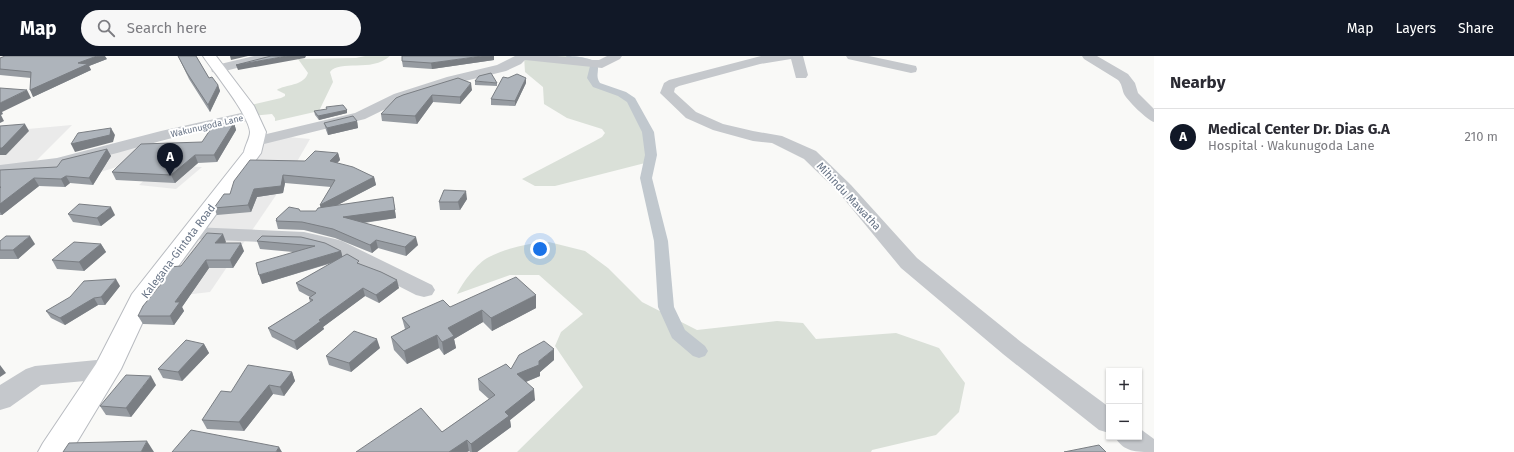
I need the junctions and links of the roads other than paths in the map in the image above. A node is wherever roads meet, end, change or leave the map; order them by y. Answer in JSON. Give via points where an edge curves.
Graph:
{"nodes":[{"id":1,"x":269,"y":56,"type":"edge"},
{"id":2,"x":524,"y":56,"type":"edge"},
{"id":3,"x":616,"y":56,"type":"edge"},
{"id":4,"x":788,"y":56,"type":"edge"},
{"id":5,"x":797,"y":56,"type":"edge"},
{"id":6,"x":852,"y":56,"type":"edge"},
{"id":7,"x":1088,"y":56,"type":"edge"},
{"id":8,"x":721,"y":58,"type":"dead end"},
{"id":9,"x":213,"y":62,"type":"edge"},
{"id":10,"x":742,"y":64,"type":"junction"},
{"id":11,"x":911,"y":69,"type":"dead end"},
{"id":12,"x":801,"y":75,"type":"dead end"},
{"id":13,"x":250,"y":116,"type":"junction"},
{"id":14,"x":1154,"y":117,"type":"edge"},
{"id":15,"x":256,"y":140,"type":"junction"},
{"id":16,"x":0,"y":170,"type":"edge"},
{"id":17,"x":192,"y":233,"type":"junction"},
{"id":18,"x":424,"y":290,"type":"dead end"},
{"id":19,"x":107,"y":369,"type":"junction"},
{"id":20,"x":0,"y":399,"type":"edge"},
{"id":21,"x":1106,"y":420,"type":"edge"},
{"id":22,"x":1133,"y":440,"type":"edge"},
{"id":23,"x":54,"y":452,"type":"edge"},
{"id":24,"x":1149,"y":452,"type":"edge"}],
"edges":[{"from":1,"to":9,"type":"street"},
{"from":2,"to":3,"type":"street","via":[[593,64],[602,64]]},
{"from":2,"to":15,"type":"street","via":[[500,68],[399,97],[360,116]]},
{"from":4,"to":10,"type":"street","name":"Mihindu Mawatha"},
{"from":5,"to":12,"type":"street"},
{"from":6,"to":11,"type":"street"},
{"from":7,"to":14,"type":"street","via":[[1123,77],[1131,94]]},
{"from":8,"to":10,"type":"street"},
{"from":9,"to":13,"type":"main road","via":[[246,106]]},
{"from":10,"to":21,"type":"street","name":"Mihindu Mawatha","via":[[674,83],[669,86],[667,93],[691,115],[718,127],[776,139],[810,155],[845,189],[909,263],[1012,348]]},
{"from":13,"to":15,"type":"main road","via":[[258,132]]},
{"from":13,"to":16,"type":"street","name":"Wakunugoda Lane","via":[[51,165]]},
{"from":15,"to":17,"type":"main road","name":"Kalegana-Gintota Road","via":[[252,153]]},
{"from":17,"to":18,"type":"street","via":[[304,238],[335,245]]},
{"from":17,"to":19,"type":"main road","name":"Kalegana-Gintota Road","via":[[142,300]]},
{"from":19,"to":20,"type":"street","via":[[35,376]]},
{"from":19,"to":23,"type":"main road","name":"Kalegana-Gintota Road"},
{"from":22,"to":24,"type":"street"}]}
